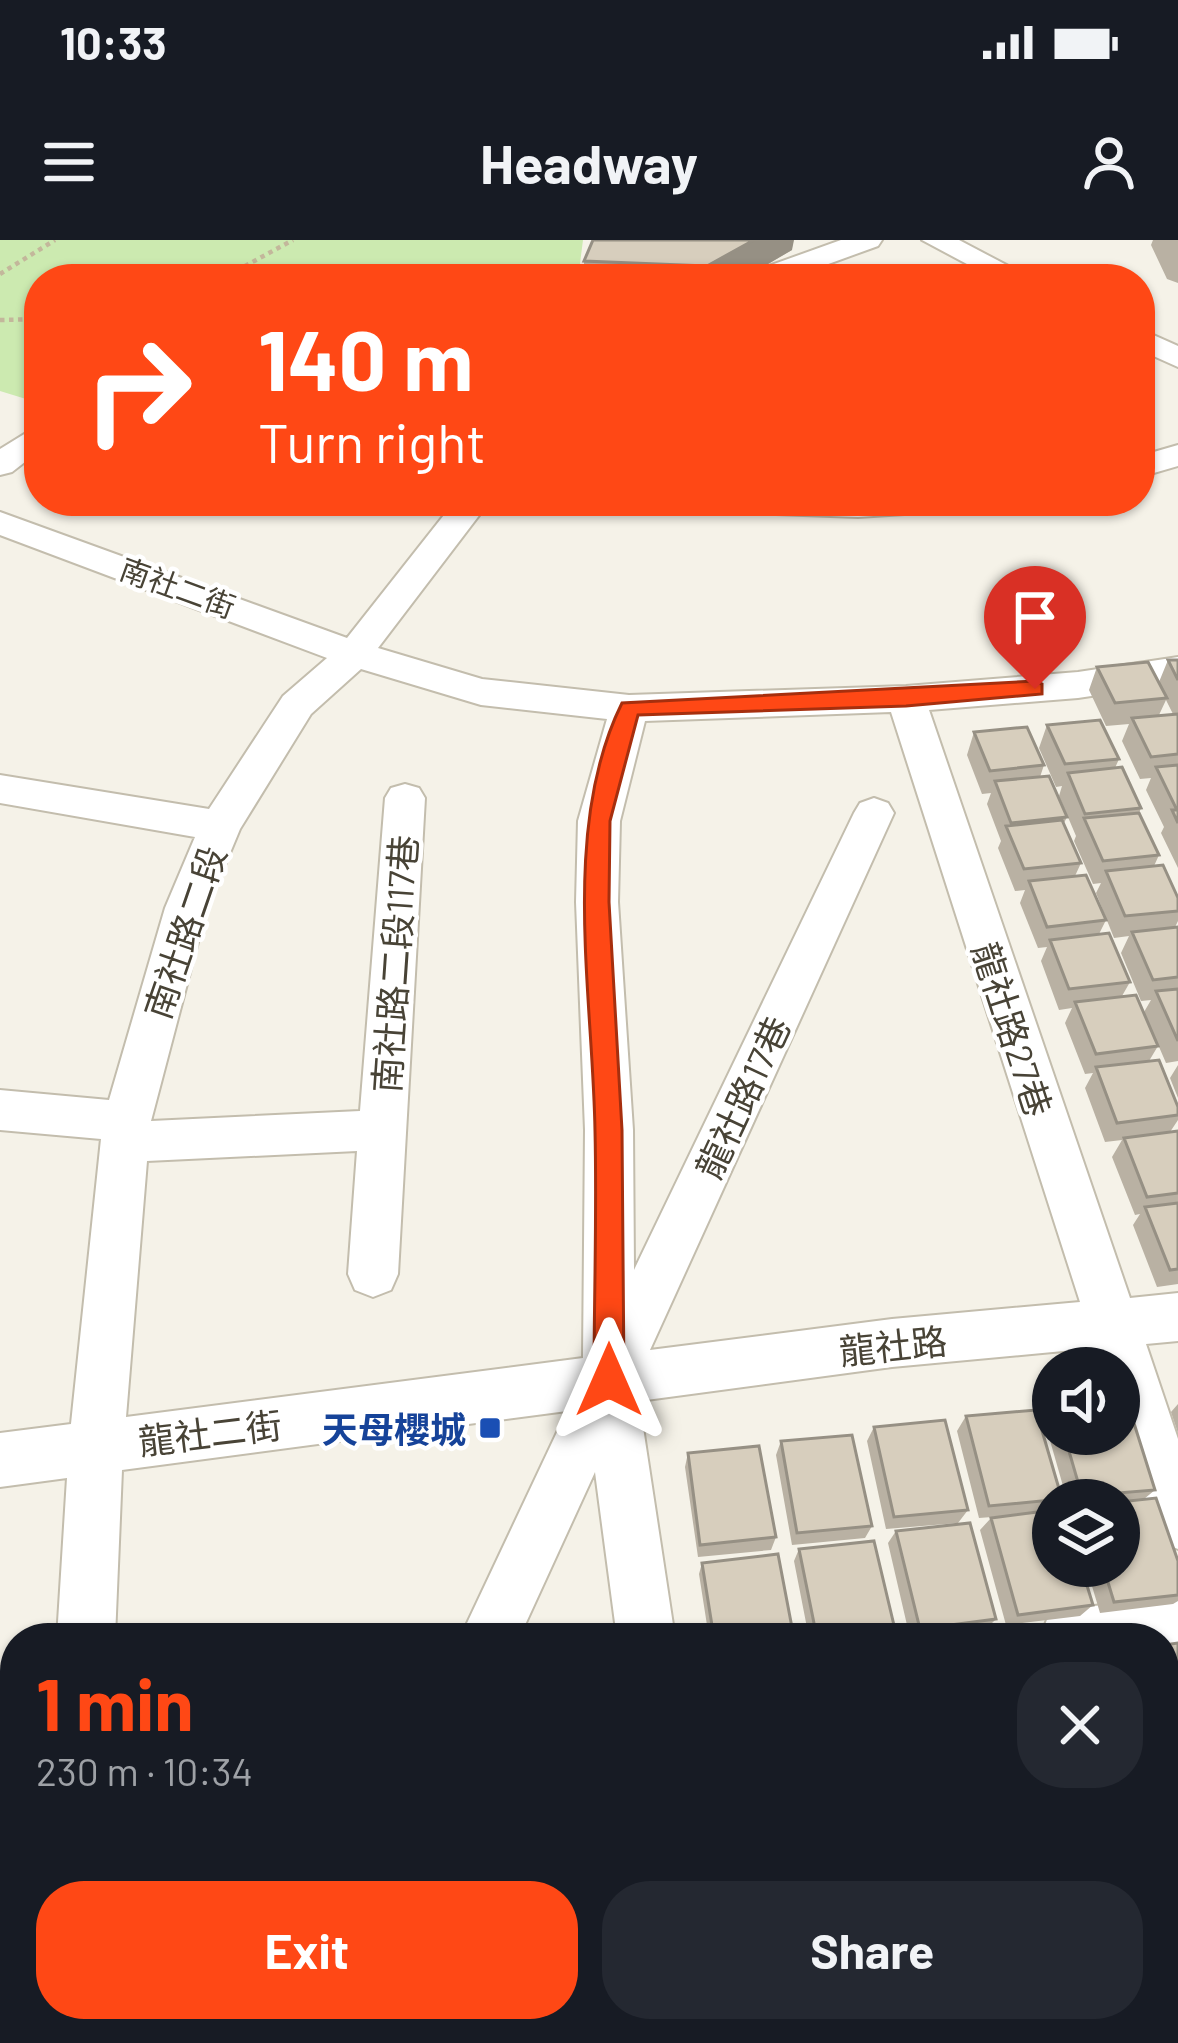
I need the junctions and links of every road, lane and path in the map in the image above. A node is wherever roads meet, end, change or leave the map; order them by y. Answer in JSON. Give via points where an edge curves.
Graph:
{"nodes":[{"id":1,"x":55,"y":240,"type":"edge"},
{"id":2,"x":292,"y":240,"type":"edge"},
{"id":3,"x":868,"y":240,"type":"edge"},
{"id":4,"x":936,"y":240,"type":"edge"},
{"id":5,"x":248,"y":264,"type":"edge"},
{"id":6,"x":801,"y":264,"type":"edge"},
{"id":7,"x":986,"y":264,"type":"edge"},
{"id":8,"x":0,"y":274,"type":"edge"},
{"id":9,"x":24,"y":447,"type":"edge"},
{"id":10,"x":0,"y":465,"type":"edge"},
{"id":11,"x":461,"y":516,"type":"edge"},
{"id":12,"x":0,"y":523,"type":"edge"},
{"id":13,"x":354,"y":654,"type":"junction"},
{"id":14,"x":1178,"y":670,"type":"edge"},
{"id":15,"x":906,"y":699,"type":"junction"},
{"id":16,"x":629,"y":708,"type":"junction"},
{"id":17,"x":0,"y":789,"type":"edge"},
{"id":18,"x":405,"y":797,"type":"dead end"},
{"id":19,"x":874,"y":813,"type":"dead end"},
{"id":20,"x":220,"y":826,"type":"junction"},
{"id":21,"x":0,"y":1110,"type":"edge"},
{"id":22,"x":383,"y":1130,"type":"junction"},
{"id":23,"x":127,"y":1131,"type":"junction"},
{"id":24,"x":373,"y":1274,"type":"dead end"},
{"id":25,"x":1178,"y":1317,"type":"edge"},
{"id":26,"x":1109,"y":1324,"type":"junction"},
{"id":27,"x":609,"y":1380,"type":"junction"},
{"id":28,"x":96,"y":1447,"type":"junction"},
{"id":29,"x":0,"y":1460,"type":"edge"},
{"id":30,"x":1178,"y":1521,"type":"edge"},
{"id":31,"x":87,"y":1623,"type":"edge"},
{"id":32,"x":496,"y":1623,"type":"edge"},
{"id":33,"x":644,"y":1623,"type":"edge"}],
"edges":[{"from":1,"to":8,"type":"path"},
{"from":2,"to":5,"type":"path"},
{"from":3,"to":6,"type":"street"},
{"from":4,"to":7,"type":"street"},
{"from":9,"to":10,"type":"street"},
{"from":11,"to":13,"type":"street","name":"南社路二段"},
{"from":12,"to":13,"type":"street","name":"南社二街"},
{"from":13,"to":16,"type":"street","name":"南社二街","via":[[481,692]]},
{"from":13,"to":20,"type":"street","name":"南社路二段","via":[[297,705]]},
{"from":14,"to":15,"type":"street","via":[[1087,706]]},
{"from":15,"to":16,"type":"street","name":"南社二街"},
{"from":15,"to":26,"type":"street","name":"龍社路27巷"},
{"from":16,"to":27,"type":"street","via":[[598,821]]},
{"from":17,"to":20,"type":"street"},
{"from":18,"to":22,"type":"street","name":"南社路二段117巷"},
{"from":19,"to":27,"type":"street","name":"龍社路17巷"},
{"from":20,"to":23,"type":"street","name":"南社路二段","via":[[164,978]]},
{"from":21,"to":23,"type":"street","name":"南社路二段117巷"},
{"from":22,"to":23,"type":"street","name":"南社路二段117巷"},
{"from":22,"to":24,"type":"street","name":"南社路二段117巷"},
{"from":23,"to":28,"type":"street","name":"南社路二段"},
{"from":25,"to":26,"type":"street","name":"龍社路"},
{"from":26,"to":27,"type":"street","name":"龍社路"},
{"from":26,"to":30,"type":"street","name":"龍社路27巷"},
{"from":27,"to":28,"type":"street","name":"龍社二街"},
{"from":27,"to":32,"type":"street","name":"龍社路17巷"},
{"from":27,"to":33,"type":"street"},
{"from":28,"to":29,"type":"street","name":"龍社二街"},
{"from":28,"to":31,"type":"street","name":"龍社二街"}]}
